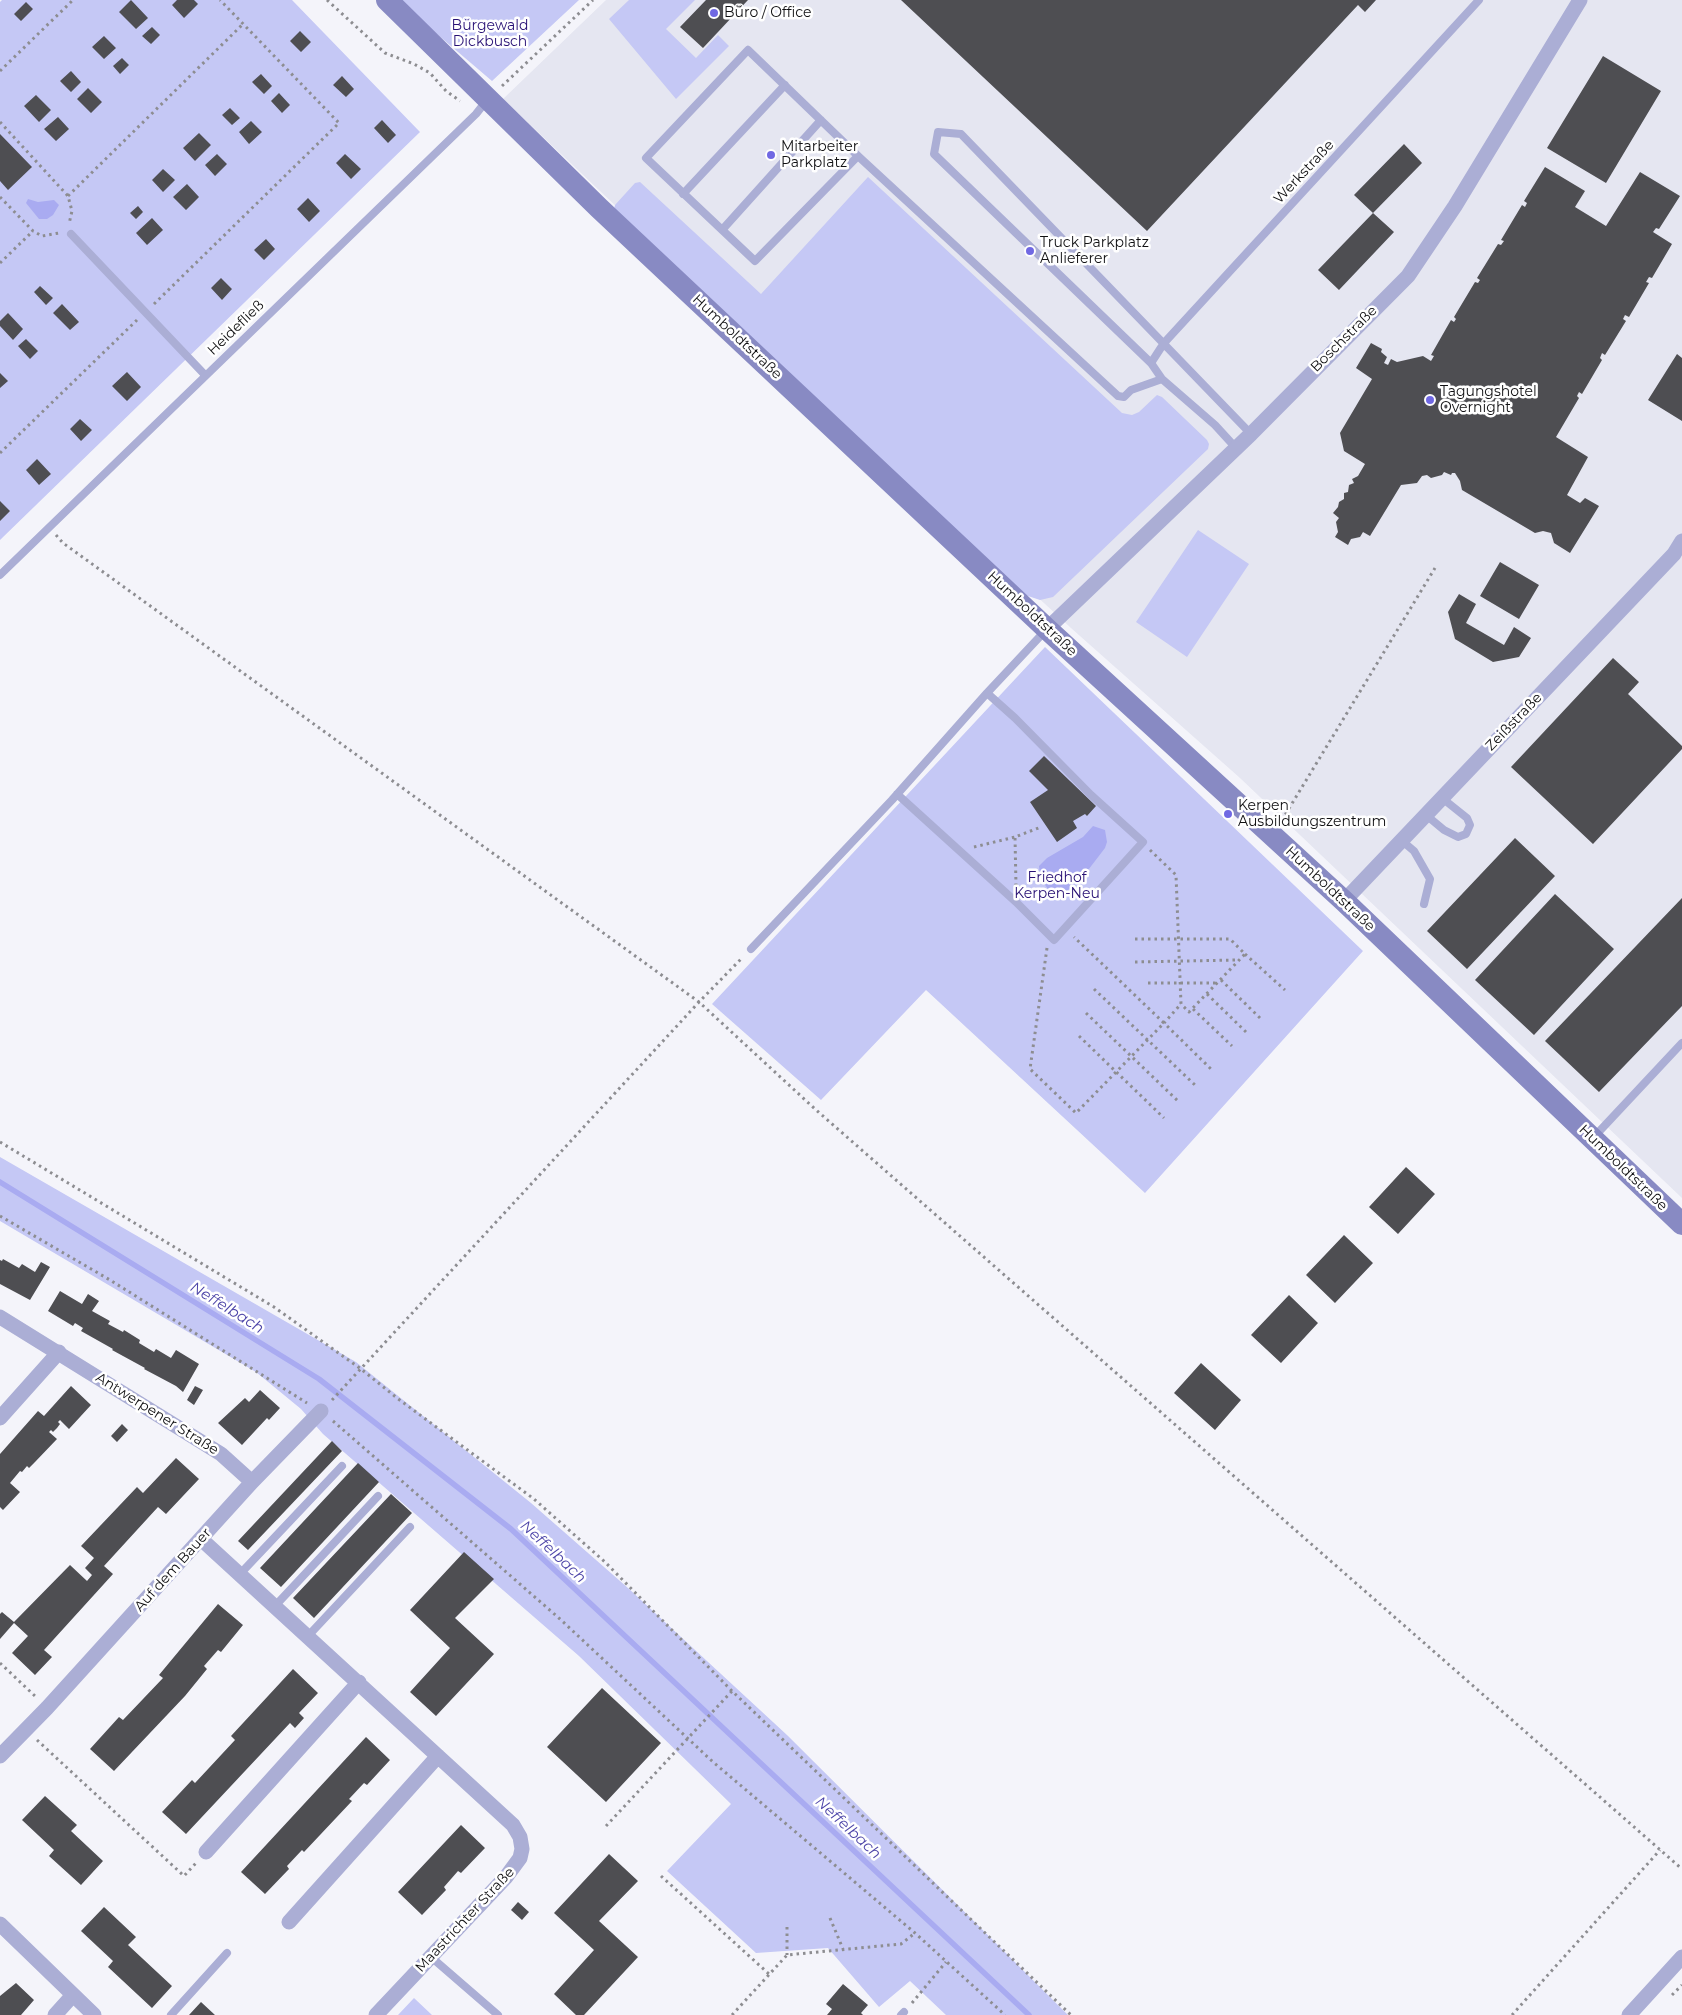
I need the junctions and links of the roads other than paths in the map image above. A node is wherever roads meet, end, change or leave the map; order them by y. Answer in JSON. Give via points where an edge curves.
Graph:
{"nodes":[{"id":1,"x":387,"y":0,"type":"edge"},
{"id":2,"x":1479,"y":0,"type":"edge"},
{"id":3,"x":1580,"y":0,"type":"edge"},
{"id":4,"x":785,"y":85,"type":"junction"},
{"id":5,"x":483,"y":106,"type":"junction"},
{"id":6,"x":821,"y":120,"type":"junction"},
{"id":7,"x":858,"y":156,"type":"junction"},
{"id":8,"x":683,"y":194,"type":"junction"},
{"id":9,"x":722,"y":230,"type":"junction"},
{"id":10,"x":72,"y":234,"type":"dead end"},
{"id":11,"x":1164,"y":344,"type":"junction"},
{"id":12,"x":1151,"y":363,"type":"junction"},
{"id":13,"x":205,"y":374,"type":"junction"},
{"id":14,"x":1162,"y":379,"type":"junction"},
{"id":15,"x":1251,"y":434,"type":"junction"},
{"id":16,"x":1236,"y":448,"type":"junction"},
{"id":17,"x":1682,"y":541,"type":"edge"},
{"id":18,"x":0,"y":575,"type":"edge"},
{"id":19,"x":1047,"y":629,"type":"junction"},
{"id":20,"x":987,"y":693,"type":"junction"},
{"id":21,"x":897,"y":794,"type":"junction"},
{"id":22,"x":1442,"y":798,"type":"junction"},
{"id":23,"x":1426,"y":815,"type":"junction"},
{"id":24,"x":1401,"y":840,"type":"junction"},
{"id":25,"x":1344,"y":901,"type":"junction"},
{"id":26,"x":1424,"y":904,"type":"dead end"},
{"id":27,"x":751,"y":949,"type":"road end"},
{"id":28,"x":1682,"y":1043,"type":"edge"},
{"id":29,"x":1593,"y":1139,"type":"junction"},
{"id":30,"x":1682,"y":1224,"type":"edge"},
{"id":31,"x":0,"y":1317,"type":"edge"},
{"id":32,"x":59,"y":1352,"type":"junction"},
{"id":33,"x":321,"y":1411,"type":"road end"},
{"id":34,"x":0,"y":1418,"type":"edge"},
{"id":35,"x":342,"y":1466,"type":"dead end"},
{"id":36,"x":252,"y":1482,"type":"junction"},
{"id":37,"x":378,"y":1496,"type":"dead end"},
{"id":38,"x":410,"y":1527,"type":"dead end"},
{"id":39,"x":201,"y":1538,"type":"junction"},
{"id":40,"x":240,"y":1574,"type":"junction"},
{"id":41,"x":275,"y":1606,"type":"junction"},
{"id":42,"x":308,"y":1636,"type":"junction"},
{"id":43,"x":358,"y":1682,"type":"junction"},
{"id":44,"x":0,"y":1756,"type":"edge"},
{"id":45,"x":438,"y":1756,"type":"junction"},
{"id":46,"x":206,"y":1852,"type":"dead end"},
{"id":47,"x":289,"y":1922,"type":"dead end"},
{"id":48,"x":0,"y":1924,"type":"edge"},
{"id":49,"x":227,"y":1952,"type":"dead end"},
{"id":50,"x":432,"y":1957,"type":"junction"},
{"id":51,"x":1682,"y":1957,"type":"edge"},
{"id":52,"x":73,"y":1995,"type":"junction"},
{"id":53,"x":55,"y":2015,"type":"edge"},
{"id":54,"x":94,"y":2015,"type":"edge"},
{"id":55,"x":171,"y":2015,"type":"edge"},
{"id":56,"x":376,"y":2015,"type":"edge"},
{"id":57,"x":498,"y":2015,"type":"edge"},
{"id":58,"x":1629,"y":2015,"type":"edge"}],
"edges":[{"from":1,"to":5,"type":"street","name":"Humboldtstraße"},
{"from":2,"to":11,"type":"lane","name":"Werkstraße"},
{"from":3,"to":15,"type":"street","name":"Boschstraße","via":[[1455,206],[1408,276]]},
{"from":4,"to":6,"type":"lane"},
{"from":4,"to":8,"type":"lane"},
{"from":4,"to":8,"type":"lane","via":[[748,50],[646,158]]},
{"from":5,"to":13,"type":"lane","name":"Heidefließ"},
{"from":5,"to":19,"type":"street","name":"Humboldtstraße","via":[[606,215]]},
{"from":6,"to":7,"type":"lane"},
{"from":6,"to":9,"type":"lane"},
{"from":7,"to":9,"type":"lane","via":[[755,261]]},
{"from":7,"to":14,"type":"lane","via":[[1118,396],[1124,397],[1131,390]]},
{"from":8,"to":9,"type":"lane"},
{"from":10,"to":13,"type":"lane"},
{"from":11,"to":12,"type":"lane","name":"Werkstraße"},
{"from":11,"to":12,"type":"lane","via":[[961,134],[938,132],[934,154]]},
{"from":11,"to":15,"type":"lane"},
{"from":12,"to":14,"type":"lane"},
{"from":13,"to":18,"type":"lane","name":"Heidefließ"},
{"from":14,"to":16,"type":"lane","via":[[1215,425]]},
{"from":15,"to":16,"type":"street","name":"Boschstraße"},
{"from":16,"to":19,"type":"street","name":"Boschstraße"},
{"from":17,"to":22,"type":"street","name":"Zeißstraße","via":[[1674,554]]},
{"from":19,"to":20,"type":"lane"},
{"from":19,"to":25,"type":"street","name":"Humboldtstraße"},
{"from":20,"to":21,"type":"lane"},
{"from":20,"to":21,"type":"lane","via":[[1143,842],[1054,940]]},
{"from":21,"to":27,"type":"lane"},
{"from":22,"to":23,"type":"street","name":"Zeißstraße"},
{"from":22,"to":23,"type":"lane","via":[[1467,818],[1470,825],[1466,834],[1458,837]]},
{"from":23,"to":24,"type":"street","name":"Zeißstraße"},
{"from":24,"to":25,"type":"street","name":"Zeißstraße"},
{"from":24,"to":26,"type":"lane","via":[[1414,851],[1430,879]]},
{"from":25,"to":29,"type":"street","name":"Humboldtstraße"},
{"from":28,"to":29,"type":"lane"},
{"from":29,"to":30,"type":"street","name":"Humboldtstraße"},
{"from":31,"to":32,"type":"street","name":"Antwerpener Straße"},
{"from":32,"to":34,"type":"street"},
{"from":32,"to":36,"type":"street","name":"Antwerpener Straße","via":[[221,1454]]},
{"from":33,"to":36,"type":"street","name":"Auf dem Bauer"},
{"from":35,"to":40,"type":"lane"},
{"from":36,"to":39,"type":"street","name":"Auf dem Bauer"},
{"from":37,"to":41,"type":"lane"},
{"from":38,"to":42,"type":"lane"},
{"from":39,"to":40,"type":"street","name":"Maastrichter Straße"},
{"from":39,"to":44,"type":"street","name":"Auf dem Bauer"},
{"from":40,"to":41,"type":"street","name":"Maastrichter Straße"},
{"from":41,"to":42,"type":"street","name":"Maastrichter Straße"},
{"from":42,"to":43,"type":"street","name":"Maastrichter Straße"},
{"from":43,"to":45,"type":"street","name":"Maastrichter Straße"},
{"from":43,"to":46,"type":"street"},
{"from":45,"to":47,"type":"street"},
{"from":45,"to":50,"type":"street","name":"Maastrichter Straße","via":[[513,1825],[522,1849],[520,1858],[506,1877]]},
{"from":48,"to":52,"type":"street"},
{"from":49,"to":55,"type":"lane"},
{"from":50,"to":56,"type":"street","name":"Maastrichter Straße"},
{"from":50,"to":57,"type":"lane"},
{"from":51,"to":58,"type":"street"},
{"from":52,"to":53,"type":"street"},
{"from":52,"to":54,"type":"street"}]}
